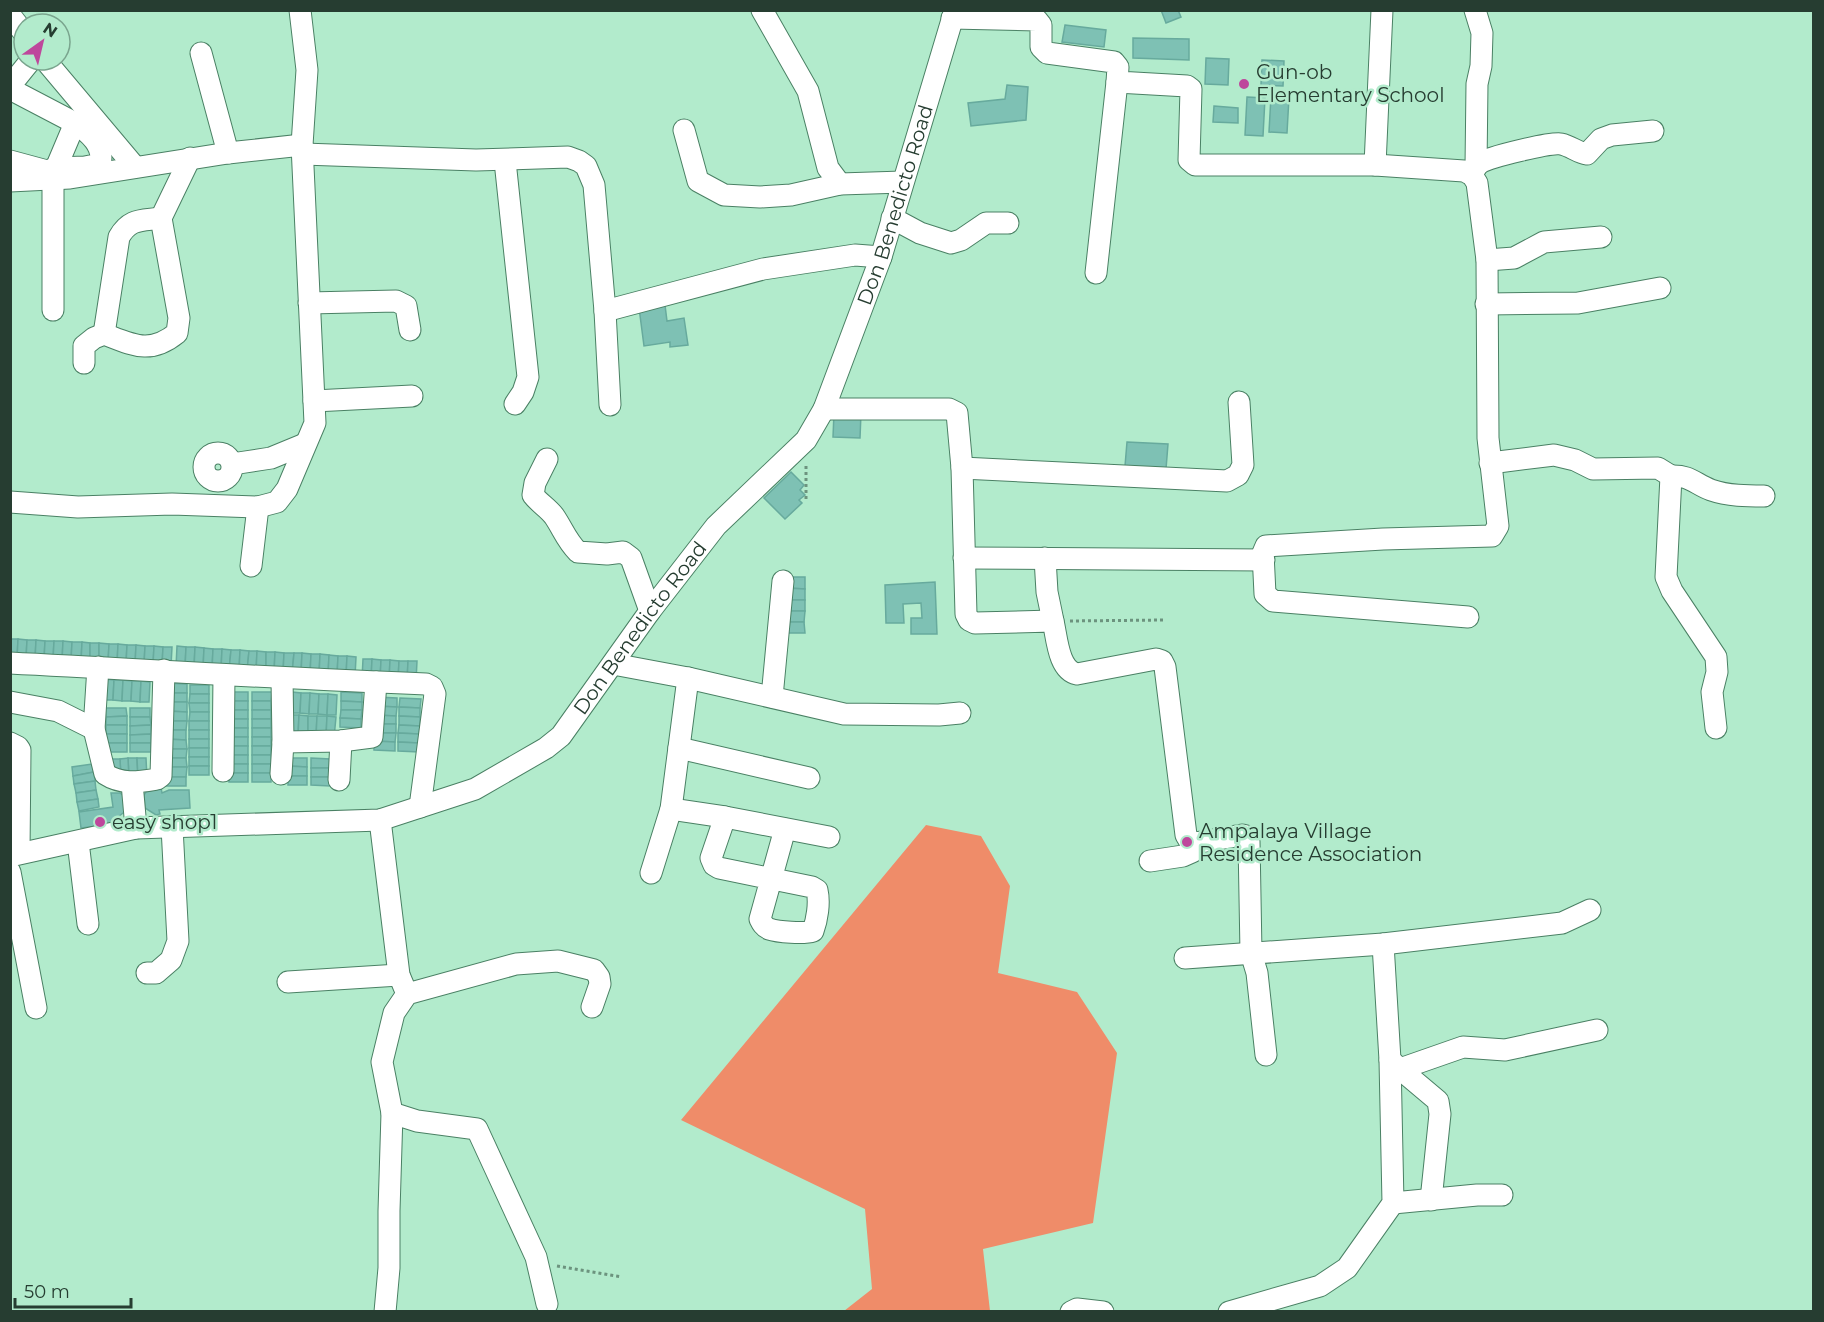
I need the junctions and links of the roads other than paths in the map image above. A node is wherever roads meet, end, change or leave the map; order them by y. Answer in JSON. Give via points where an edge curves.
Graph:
{"nodes":[{"id":1,"x":300,"y":10,"type":"edge"},
{"id":2,"x":762,"y":10,"type":"edge"},
{"id":3,"x":1382,"y":10,"type":"edge"},
{"id":4,"x":1475,"y":10,"type":"edge"},
{"id":5,"x":953,"y":14,"type":"edge"},
{"id":6,"x":201,"y":53,"type":"dead end"},
{"id":7,"x":22,"y":72,"type":"edge"},
{"id":8,"x":55,"y":72,"type":"edge"},
{"id":9,"x":1117,"y":82,"type":"junction"},
{"id":10,"x":10,"y":87,"type":"edge"},
{"id":11,"x":75,"y":123,"type":"junction"},
{"id":12,"x":684,"y":130,"type":"dead end"},
{"id":13,"x":1653,"y":130,"type":"dead end"},
{"id":14,"x":303,"y":150,"type":"junction"},
{"id":15,"x":228,"y":153,"type":"junction"},
{"id":16,"x":190,"y":158,"type":"junction"},
{"id":17,"x":10,"y":161,"type":"edge"},
{"id":18,"x":505,"y":161,"type":"junction"},
{"id":19,"x":1375,"y":165,"type":"junction"},
{"id":20,"x":135,"y":167,"type":"junction"},
{"id":21,"x":1474,"y":171,"type":"junction"},
{"id":22,"x":55,"y":174,"type":"junction"},
{"id":23,"x":10,"y":181,"type":"edge"},
{"id":24,"x":903,"y":182,"type":"junction"},
{"id":25,"x":840,"y":184,"type":"junction"},
{"id":26,"x":161,"y":218,"type":"junction"},
{"id":27,"x":892,"y":218,"type":"junction"},
{"id":28,"x":1008,"y":223,"type":"dead end"},
{"id":29,"x":1601,"y":237,"type":"dead end"},
{"id":30,"x":881,"y":257,"type":"junction"},
{"id":31,"x":1487,"y":260,"type":"junction"},
{"id":32,"x":1096,"y":273,"type":"dead end"},
{"id":33,"x":1660,"y":288,"type":"dead end"},
{"id":34,"x":309,"y":303,"type":"junction"},
{"id":35,"x":1486,"y":304,"type":"junction"},
{"id":36,"x":53,"y":310,"type":"dead end"},
{"id":37,"x":605,"y":311,"type":"junction"},
{"id":38,"x":411,"y":330,"type":"dead end"},
{"id":39,"x":104,"y":334,"type":"junction"},
{"id":40,"x":84,"y":363,"type":"dead end"},
{"id":41,"x":412,"y":396,"type":"dead end"},
{"id":42,"x":314,"y":401,"type":"junction"},
{"id":43,"x":1239,"y":402,"type":"dead end"},
{"id":44,"x":515,"y":404,"type":"dead end"},
{"id":45,"x":610,"y":405,"type":"dead end"},
{"id":46,"x":824,"y":409,"type":"junction"},
{"id":47,"x":305,"y":444,"type":"junction"},
{"id":48,"x":547,"y":459,"type":"dead end"},
{"id":49,"x":1491,"y":463,"type":"junction"},
{"id":50,"x":232,"y":464,"type":"dead end"},
{"id":51,"x":962,"y":468,"type":"junction"},
{"id":52,"x":1671,"y":476,"type":"junction"},
{"id":53,"x":1764,"y":496,"type":"dead end"},
{"id":54,"x":10,"y":502,"type":"edge"},
{"id":55,"x":258,"y":507,"type":"junction"},
{"id":56,"x":964,"y":558,"type":"junction"},
{"id":57,"x":1045,"y":558,"type":"junction"},
{"id":58,"x":1264,"y":560,"type":"junction"},
{"id":59,"x":251,"y":566,"type":"dead end"},
{"id":60,"x":783,"y":581,"type":"dead end"},
{"id":61,"x":650,"y":611,"type":"junction"},
{"id":62,"x":1468,"y":617,"type":"dead end"},
{"id":63,"x":1053,"y":621,"type":"junction"},
{"id":64,"x":10,"y":663,"type":"edge"},
{"id":65,"x":613,"y":664,"type":"junction"},
{"id":66,"x":98,"y":667,"type":"junction"},
{"id":67,"x":164,"y":670,"type":"junction"},
{"id":68,"x":224,"y":675,"type":"junction"},
{"id":69,"x":282,"y":678,"type":"junction"},
{"id":70,"x":688,"y":678,"type":"junction"},
{"id":71,"x":376,"y":682,"type":"junction"},
{"id":72,"x":772,"y":697,"type":"junction"},
{"id":73,"x":10,"y":702,"type":"edge"},
{"id":74,"x":960,"y":713,"type":"dead end"},
{"id":75,"x":1716,"y":728,"type":"dead end"},
{"id":76,"x":94,"y":729,"type":"junction"},
{"id":77,"x":341,"y":741,"type":"junction"},
{"id":78,"x":283,"y":742,"type":"junction"},
{"id":79,"x":10,"y":743,"type":"edge"},
{"id":80,"x":679,"y":748,"type":"junction"},
{"id":81,"x":223,"y":771,"type":"dead end"},
{"id":82,"x":281,"y":774,"type":"dead end"},
{"id":83,"x":809,"y":778,"type":"dead end"},
{"id":84,"x":339,"y":780,"type":"dead end"},
{"id":85,"x":132,"y":783,"type":"junction"},
{"id":86,"x":420,"y":807,"type":"junction"},
{"id":87,"x":671,"y":809,"type":"junction"},
{"id":88,"x":725,"y":817,"type":"junction"},
{"id":89,"x":380,"y":820,"type":"junction"},
{"id":90,"x":172,"y":827,"type":"junction"},
{"id":91,"x":136,"y":828,"type":"junction"},
{"id":92,"x":785,"y":829,"type":"junction"},
{"id":93,"x":829,"y":837,"type":"dead end"},
{"id":94,"x":78,"y":842,"type":"junction"},
{"id":95,"x":1195,"y":843,"type":"junction"},
{"id":96,"x":13,"y":860,"type":"edge"},
{"id":97,"x":1150,"y":861,"type":"dead end"},
{"id":98,"x":651,"y":873,"type":"dead end"},
{"id":99,"x":1590,"y":910,"type":"dead end"},
{"id":100,"x":88,"y":924,"type":"dead end"},
{"id":101,"x":1383,"y":944,"type":"junction"},
{"id":102,"x":1251,"y":953,"type":"junction"},
{"id":103,"x":1185,"y":958,"type":"dead end"},
{"id":104,"x":147,"y":973,"type":"dead end"},
{"id":105,"x":288,"y":982,"type":"dead end"},
{"id":106,"x":403,"y":984,"type":"junction"},
{"id":107,"x":592,"y":1007,"type":"dead end"},
{"id":108,"x":36,"y":1008,"type":"dead end"},
{"id":109,"x":1597,"y":1030,"type":"dead end"},
{"id":110,"x":1266,"y":1055,"type":"dead end"},
{"id":111,"x":1395,"y":1064,"type":"junction"},
{"id":112,"x":392,"y":1113,"type":"junction"},
{"id":113,"x":1502,"y":1195,"type":"dead end"},
{"id":114,"x":1431,"y":1200,"type":"junction"},
{"id":115,"x":1393,"y":1203,"type":"junction"},
{"id":116,"x":547,"y":1304,"type":"dead end"},
{"id":117,"x":385,"y":1311,"type":"edge"},
{"id":118,"x":1071,"y":1311,"type":"edge"},
{"id":119,"x":1103,"y":1311,"type":"edge"},
{"id":120,"x":1229,"y":1311,"type":"edge"}],
"edges":[{"from":1,"to":14,"type":"street","via":[[307,70]]},
{"from":2,"to":25,"type":"street","via":[[808,91],[828,168]]},
{"from":3,"to":19,"type":"street"},
{"from":4,"to":21,"type":"street","via":[[1482,33]]},
{"from":5,"to":9,"type":"street","via":[[1037,20],[1043,51],[1114,62],[1118,67]]},
{"from":5,"to":24,"type":"street","name":"Don Benedicto Road"},
{"from":6,"to":15,"type":"street"},
{"from":7,"to":10,"type":"street"},
{"from":8,"to":20,"type":"street"},
{"from":9,"to":19,"type":"street","via":[[1183,84],[1191,89],[1189,160],[1196,165]]},
{"from":9,"to":32,"type":"street"},
{"from":10,"to":11,"type":"street"},
{"from":11,"to":22,"type":"street"},
{"from":11,"to":22,"type":"street","via":[[100,148],[100,164]]},
{"from":12,"to":25,"type":"street","via":[[698,181],[724,195],[791,195]]},
{"from":13,"to":21,"type":"street","via":[[1611,135],[1601,139],[1587,154],[1560,143],[1499,155],[1481,162]]},
{"from":14,"to":15,"type":"street"},
{"from":14,"to":18,"type":"street"},
{"from":14,"to":34,"type":"street"},
{"from":15,"to":16,"type":"street"},
{"from":16,"to":20,"type":"street"},
{"from":16,"to":26,"type":"street"},
{"from":17,"to":22,"type":"street"},
{"from":18,"to":37,"type":"street","via":[[568,157],[586,166],[594,185]]},
{"from":18,"to":44,"type":"street","via":[[528,377]]},
{"from":19,"to":21,"type":"street"},
{"from":20,"to":22,"type":"street"},
{"from":21,"to":31,"type":"street"},
{"from":22,"to":23,"type":"street"},
{"from":22,"to":36,"type":"street"},
{"from":24,"to":25,"type":"street"},
{"from":24,"to":27,"type":"street","name":"Don Benedicto Road"},
{"from":26,"to":39,"type":"street","via":[[131,222],[119,237]]},
{"from":26,"to":39,"type":"street","via":[[178,318],[177,333],[165,344],[138,347]]},
{"from":27,"to":28,"type":"street","via":[[951,243],[986,223]]},
{"from":27,"to":30,"type":"street","name":"Don Benedicto Road"},
{"from":29,"to":31,"type":"street","via":[[1544,242],[1514,258]]},
{"from":30,"to":37,"type":"street","via":[[855,255],[763,269]]},
{"from":30,"to":46,"type":"street","name":"Don Benedicto Road"},
{"from":31,"to":35,"type":"street"},
{"from":33,"to":35,"type":"street","via":[[1578,303]]},
{"from":34,"to":38,"type":"street","via":[[396,302],[406,306]]},
{"from":34,"to":42,"type":"street"},
{"from":35,"to":49,"type":"street"},
{"from":37,"to":45,"type":"street"},
{"from":39,"to":40,"type":"street","via":[[84,346]]},
{"from":41,"to":42,"type":"street"},
{"from":42,"to":47,"type":"street","via":[[315,423]]},
{"from":43,"to":51,"type":"street","via":[[1243,465],[1238,475],[1227,481]]},
{"from":46,"to":51,"type":"street","via":[[950,409],[957,413]]},
{"from":46,"to":61,"type":"street","name":"Don Benedicto Road","via":[[806,440],[716,526]]},
{"from":47,"to":50,"type":"street","via":[[271,458]]},
{"from":47,"to":55,"type":"street","via":[[288,489],[277,502]]},
{"from":48,"to":61,"type":"street","via":[[533,495],[552,514],[578,552],[623,552],[631,558]]},
{"from":49,"to":52,"type":"street","via":[[1554,455],[1593,470],[1658,468]]},
{"from":49,"to":58,"type":"street","via":[[1498,526],[1492,536],[1266,546]]},
{"from":51,"to":56,"type":"street"},
{"from":52,"to":53,"type":"street","via":[[1690,478],[1713,490]]},
{"from":52,"to":75,"type":"street","via":[[1666,577],[1716,657],[1712,692]]},
{"from":54,"to":55,"type":"street","via":[[78,507]]},
{"from":55,"to":59,"type":"street"},
{"from":56,"to":57,"type":"street"},
{"from":56,"to":63,"type":"street","via":[[969,620]]},
{"from":57,"to":58,"type":"street"},
{"from":57,"to":63,"type":"street"},
{"from":58,"to":62,"type":"street","via":[[1265,594],[1273,601]]},
{"from":60,"to":72,"type":"street"},
{"from":61,"to":65,"type":"street","name":"Don Benedicto Road"},
{"from":63,"to":95,"type":"street","via":[[1064,665],[1070,672],[1162,661],[1186,835]]},
{"from":64,"to":66,"type":"street"},
{"from":65,"to":70,"type":"street"},
{"from":65,"to":86,"type":"street","name":"Don Benedicto Road","via":[[561,736],[546,748],[475,789]]},
{"from":66,"to":67,"type":"street"},
{"from":66,"to":76,"type":"street"},
{"from":67,"to":68,"type":"street"},
{"from":67,"to":85,"type":"street","via":[[160,776]]},
{"from":68,"to":69,"type":"street"},
{"from":68,"to":81,"type":"street"},
{"from":69,"to":71,"type":"street"},
{"from":69,"to":78,"type":"street"},
{"from":70,"to":72,"type":"street"},
{"from":70,"to":80,"type":"street"},
{"from":71,"to":77,"type":"street","via":[[372,737]]},
{"from":71,"to":86,"type":"street","via":[[426,684],[435,694]]},
{"from":72,"to":74,"type":"street","via":[[844,714]]},
{"from":73,"to":76,"type":"street","via":[[58,711]]},
{"from":76,"to":85,"type":"street","via":[[105,774]]},
{"from":77,"to":78,"type":"street"},
{"from":77,"to":84,"type":"street"},
{"from":78,"to":82,"type":"street"},
{"from":79,"to":96,"type":"street","via":[[20,750]]},
{"from":80,"to":83,"type":"street"},
{"from":80,"to":87,"type":"street"},
{"from":85,"to":91,"type":"street"},
{"from":86,"to":89,"type":"street","name":"Don Benedicto Road"},
{"from":87,"to":88,"type":"street"},
{"from":87,"to":98,"type":"street"},
{"from":88,"to":92,"type":"street"},
{"from":88,"to":92,"type":"street","via":[[711,858],[714,865],[772,880]]},
{"from":89,"to":90,"type":"street","name":"Don Benedicto Road"},
{"from":89,"to":106,"type":"street"},
{"from":90,"to":91,"type":"street","name":"Don Benedicto Road"},
{"from":90,"to":104,"type":"street","via":[[178,941],[171,960],[156,973]]},
{"from":91,"to":94,"type":"street","name":"Don Benedicto Road"},
{"from":92,"to":93,"type":"street"},
{"from":94,"to":96,"type":"street","name":"Don Benedicto Road"},
{"from":94,"to":100,"type":"street"},
{"from":95,"to":97,"type":"street","via":[[1192,852],[1184,856]]},
{"from":95,"to":102,"type":"street","via":[[1242,836],[1249,841]]},
{"from":96,"to":108,"type":"street"},
{"from":99,"to":101,"type":"street","via":[[1562,923]]},
{"from":101,"to":102,"type":"street"},
{"from":101,"to":111,"type":"street"},
{"from":102,"to":103,"type":"street"},
{"from":102,"to":110,"type":"street","via":[[1257,973]]},
{"from":105,"to":106,"type":"street"},
{"from":106,"to":107,"type":"street","via":[[516,964],[558,961],[594,970],[600,984]]},
{"from":106,"to":112,"type":"street","via":[[382,1062]]},
{"from":109,"to":111,"type":"street","via":[[1505,1050],[1463,1047]]},
{"from":111,"to":114,"type":"street","via":[[1438,1101]]},
{"from":111,"to":115,"type":"street"},
{"from":112,"to":116,"type":"street","via":[[417,1121],[477,1129],[537,1263]]},
{"from":112,"to":117,"type":"street","via":[[390,1268]]},
{"from":113,"to":114,"type":"street"},
{"from":114,"to":115,"type":"street"},
{"from":115,"to":120,"type":"street","via":[[1347,1268],[1320,1286]]},
{"from":118,"to":119,"type":"street"}]}
